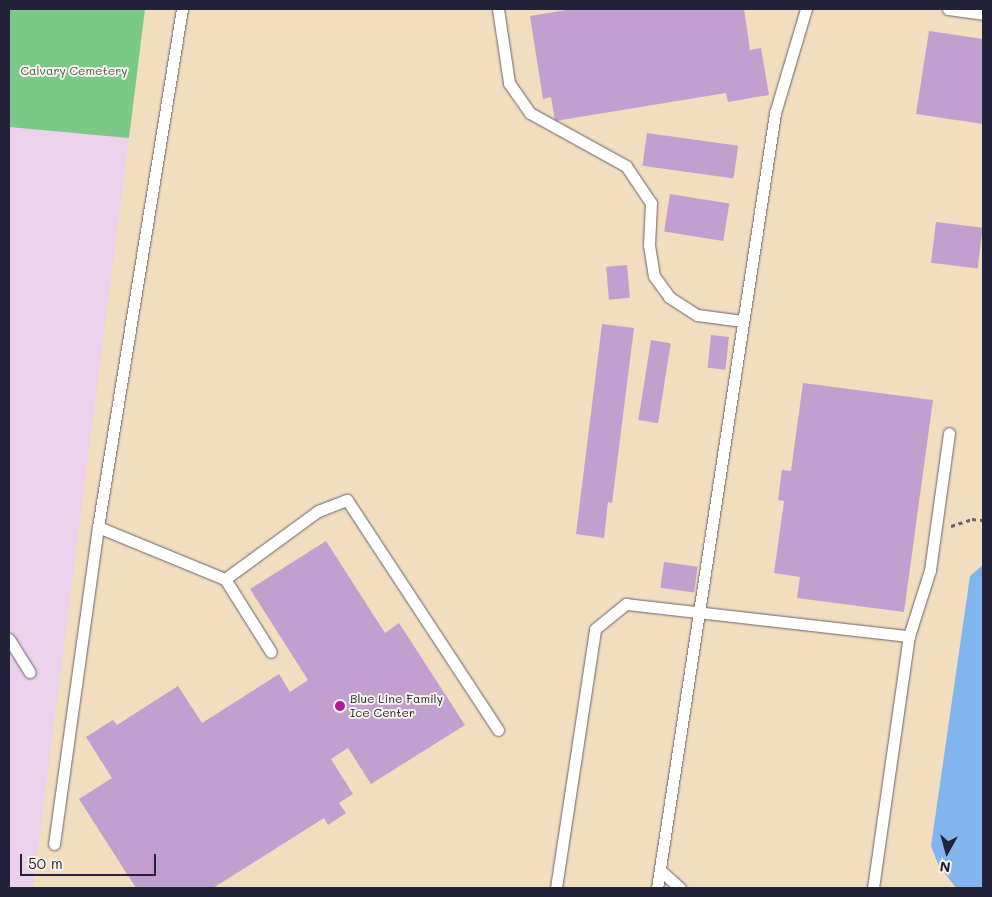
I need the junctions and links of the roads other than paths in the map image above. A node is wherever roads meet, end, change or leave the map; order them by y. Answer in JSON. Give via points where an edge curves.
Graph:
{"nodes":[{"id":1,"x":182,"y":9,"type":"edge"},
{"id":2,"x":498,"y":9,"type":"edge"},
{"id":3,"x":806,"y":9,"type":"edge"},
{"id":4,"x":948,"y":9,"type":"edge"},
{"id":5,"x":983,"y":14,"type":"edge"},
{"id":6,"x":743,"y":321,"type":"junction"},
{"id":7,"x":949,"y":433,"type":"dead end"},
{"id":8,"x":98,"y":527,"type":"junction"},
{"id":9,"x":225,"y":579,"type":"junction"},
{"id":10,"x":700,"y":610,"type":"junction"},
{"id":11,"x":909,"y":636,"type":"junction"},
{"id":12,"x":9,"y":639,"type":"edge"},
{"id":13,"x":271,"y":652,"type":"dead end"},
{"id":14,"x":30,"y":672,"type":"dead end"},
{"id":15,"x":498,"y":730,"type":"dead end"},
{"id":16,"x":54,"y":844,"type":"dead end"},
{"id":17,"x":660,"y":870,"type":"junction"},
{"id":18,"x":556,"y":888,"type":"edge"},
{"id":19,"x":657,"y":888,"type":"edge"},
{"id":20,"x":680,"y":888,"type":"edge"},
{"id":21,"x":873,"y":888,"type":"edge"}],
"edges":[{"from":1,"to":8,"type":"lane"},
{"from":2,"to":6,"type":"lane","via":[[509,83],[530,113],[626,166],[652,203],[648,245],[654,276],[669,297],[697,315]]},
{"from":3,"to":6,"type":"lane","via":[[775,112]]},
{"from":4,"to":5,"type":"lane"},
{"from":6,"to":10,"type":"lane"},
{"from":7,"to":11,"type":"lane","via":[[930,570]]},
{"from":8,"to":9,"type":"lane"},
{"from":8,"to":16,"type":"lane"},
{"from":9,"to":13,"type":"lane"},
{"from":9,"to":15,"type":"lane","via":[[318,511],[348,500]]},
{"from":10,"to":11,"type":"lane"},
{"from":10,"to":17,"type":"lane"},
{"from":10,"to":18,"type":"lane","via":[[626,604],[595,629]]},
{"from":11,"to":21,"type":"lane"},
{"from":12,"to":14,"type":"lane"},
{"from":17,"to":19,"type":"lane"},
{"from":17,"to":20,"type":"lane"}]}
